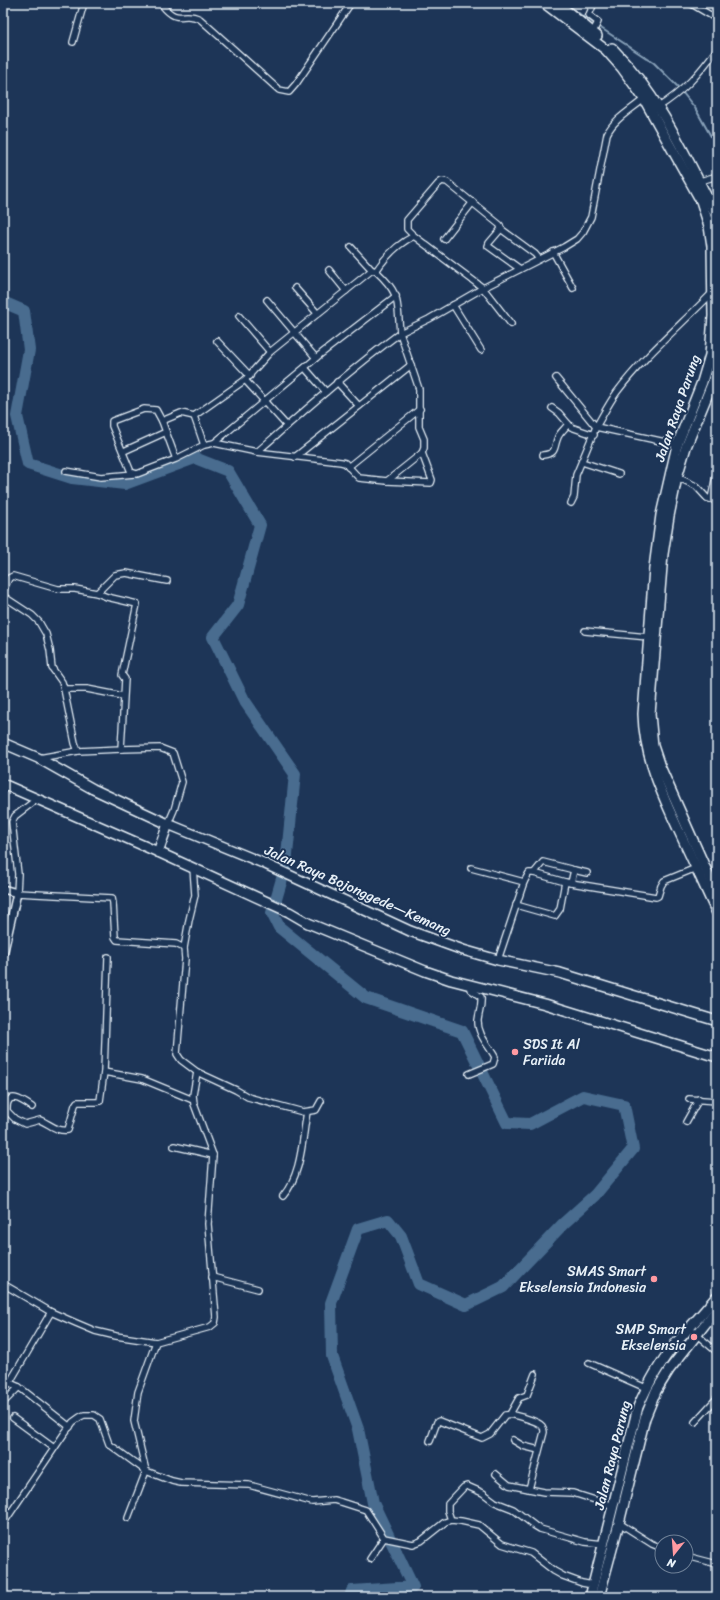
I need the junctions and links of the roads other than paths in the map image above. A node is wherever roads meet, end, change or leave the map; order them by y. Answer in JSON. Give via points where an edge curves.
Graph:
{"nodes":[{"id":1,"x":84,"y":3,"type":"edge"},
{"id":2,"x":163,"y":3,"type":"edge"},
{"id":3,"x":351,"y":3,"type":"edge"},
{"id":4,"x":544,"y":3,"type":"edge"},
{"id":5,"x":557,"y":3,"type":"edge"},
{"id":6,"x":594,"y":3,"type":"edge"},
{"id":7,"x":690,"y":3,"type":"edge"},
{"id":8,"x":717,"y":19,"type":"edge"},
{"id":9,"x":595,"y":27,"type":"junction"},
{"id":10,"x":73,"y":42,"type":"dead end"},
{"id":11,"x":717,"y":49,"type":"edge"},
{"id":12,"x":644,"y":99,"type":"junction"},
{"id":13,"x":657,"y":108,"type":"junction"},
{"id":14,"x":717,"y":176,"type":"edge"},
{"id":15,"x":695,"y":182,"type":"junction"},
{"id":16,"x":473,"y":202,"type":"junction"},
{"id":17,"x":717,"y":221,"type":"edge"},
{"id":18,"x":501,"y":229,"type":"junction"},
{"id":19,"x":414,"y":236,"type":"junction"},
{"id":20,"x":444,"y":239,"type":"dead end"},
{"id":21,"x":351,"y":247,"type":"dead end"},
{"id":22,"x":553,"y":252,"type":"junction"},
{"id":23,"x":539,"y":259,"type":"junction"},
{"id":24,"x":520,"y":269,"type":"junction"},
{"id":25,"x":329,"y":270,"type":"dead end"},
{"id":26,"x":374,"y":271,"type":"junction"},
{"id":27,"x":295,"y":288,"type":"dead end"},
{"id":28,"x":483,"y":288,"type":"junction"},
{"id":29,"x":573,"y":288,"type":"dead end"},
{"id":30,"x":346,"y":291,"type":"junction"},
{"id":31,"x":712,"y":293,"type":"junction"},
{"id":32,"x":396,"y":296,"type":"junction"},
{"id":33,"x":267,"y":300,"type":"dead end"},
{"id":34,"x":453,"y":305,"type":"junction"},
{"id":35,"x":317,"y":313,"type":"junction"},
{"id":36,"x":239,"y":316,"type":"dead end"},
{"id":37,"x":511,"y":324,"type":"dead end"},
{"id":38,"x":294,"y":332,"type":"junction"},
{"id":39,"x":400,"y":333,"type":"junction"},
{"id":40,"x":217,"y":341,"type":"dead end"},
{"id":41,"x":481,"y":350,"type":"dead end"},
{"id":42,"x":270,"y":352,"type":"junction"},
{"id":43,"x":316,"y":358,"type":"junction"},
{"id":44,"x":411,"y":365,"type":"junction"},
{"id":45,"x":717,"y":366,"type":"edge"},
{"id":46,"x":306,"y":368,"type":"junction"},
{"id":47,"x":247,"y":378,"type":"junction"},
{"id":48,"x":556,"y":378,"type":"dead end"},
{"id":49,"x":337,"y":382,"type":"junction"},
{"id":50,"x":326,"y":392,"type":"junction"},
{"id":51,"x":265,"y":401,"type":"junction"},
{"id":52,"x":358,"y":406,"type":"junction"},
{"id":53,"x":552,"y":408,"type":"dead end"},
{"id":54,"x":420,"y":409,"type":"junction"},
{"id":55,"x":194,"y":416,"type":"junction"},
{"id":56,"x":162,"y":421,"type":"junction"},
{"id":57,"x":568,"y":424,"type":"junction"},
{"id":58,"x":287,"y":426,"type":"junction"},
{"id":59,"x":596,"y":427,"type":"junction"},
{"id":60,"x":166,"y":432,"type":"junction"},
{"id":61,"x":594,"y":435,"type":"junction"},
{"id":62,"x":214,"y":443,"type":"junction"},
{"id":63,"x":204,"y":445,"type":"junction"},
{"id":64,"x":682,"y":446,"type":"junction"},
{"id":65,"x":124,"y":451,"type":"junction"},
{"id":66,"x":257,"y":452,"type":"junction"},
{"id":67,"x":422,"y":453,"type":"junction"},
{"id":68,"x":543,"y":455,"type":"dead end"},
{"id":69,"x":295,"y":457,"type":"junction"},
{"id":70,"x":176,"y":459,"type":"junction"},
{"id":71,"x":582,"y":462,"type":"junction"},
{"id":72,"x":348,"y":467,"type":"junction"},
{"id":73,"x":66,"y":471,"type":"dead end"},
{"id":74,"x":134,"y":474,"type":"junction"},
{"id":75,"x":619,"y":474,"type":"dead end"},
{"id":76,"x":716,"y":476,"type":"edge"},
{"id":77,"x":677,"y":477,"type":"junction"},
{"id":78,"x":387,"y":481,"type":"junction"},
{"id":79,"x":709,"y":499,"type":"junction"},
{"id":80,"x":717,"y":501,"type":"edge"},
{"id":81,"x":571,"y":503,"type":"dead end"},
{"id":82,"x":167,"y":582,"type":"dead end"},
{"id":83,"x":3,"y":591,"type":"edge"},
{"id":84,"x":97,"y":593,"type":"junction"},
{"id":85,"x":3,"y":596,"type":"edge"},
{"id":86,"x":585,"y":631,"type":"dead end"},
{"id":87,"x":648,"y":637,"type":"junction"},
{"id":88,"x":64,"y":689,"type":"junction"},
{"id":89,"x":123,"y":696,"type":"junction"},
{"id":90,"x":3,"y":743,"type":"edge"},
{"id":91,"x":121,"y":749,"type":"junction"},
{"id":92,"x":78,"y":751,"type":"junction"},
{"id":93,"x":38,"y":758,"type":"junction"},
{"id":94,"x":3,"y":784,"type":"edge"},
{"id":95,"x":32,"y":803,"type":"dead end"},
{"id":96,"x":168,"y":824,"type":"junction"},
{"id":97,"x":158,"y":852,"type":"junction"},
{"id":98,"x":193,"y":868,"type":"junction"},
{"id":99,"x":471,"y":868,"type":"dead end"},
{"id":100,"x":696,"y":868,"type":"junction"},
{"id":101,"x":574,"y":870,"type":"junction"},
{"id":102,"x":534,"y":873,"type":"junction"},
{"id":103,"x":587,"y":873,"type":"dead end"},
{"id":104,"x":710,"y":881,"type":"edge"},
{"id":105,"x":524,"y":882,"type":"junction"},
{"id":106,"x":568,"y":882,"type":"junction"},
{"id":107,"x":3,"y":889,"type":"edge"},
{"id":108,"x":17,"y":893,"type":"junction"},
{"id":109,"x":717,"y":894,"type":"edge"},
{"id":110,"x":516,"y":905,"type":"junction"},
{"id":111,"x":717,"y":913,"type":"edge"},
{"id":112,"x":184,"y":948,"type":"junction"},
{"id":113,"x":3,"y":955,"type":"edge"},
{"id":114,"x":108,"y":957,"type":"dead end"},
{"id":115,"x":498,"y":960,"type":"junction"},
{"id":116,"x":470,"y":984,"type":"junction"},
{"id":117,"x":717,"y":1020,"type":"edge"},
{"id":118,"x":717,"y":1056,"type":"edge"},
{"id":119,"x":104,"y":1072,"type":"junction"},
{"id":120,"x":197,"y":1072,"type":"junction"},
{"id":121,"x":469,"y":1074,"type":"dead end"},
{"id":122,"x":689,"y":1098,"type":"dead end"},
{"id":123,"x":699,"y":1099,"type":"junction"},
{"id":124,"x":193,"y":1100,"type":"junction"},
{"id":125,"x":321,"y":1101,"type":"dead end"},
{"id":126,"x":717,"y":1101,"type":"edge"},
{"id":127,"x":32,"y":1107,"type":"dead end"},
{"id":128,"x":307,"y":1112,"type":"junction"},
{"id":129,"x":686,"y":1122,"type":"dead end"},
{"id":130,"x":174,"y":1146,"type":"dead end"},
{"id":131,"x":213,"y":1155,"type":"junction"},
{"id":132,"x":283,"y":1196,"type":"dead end"},
{"id":133,"x":212,"y":1277,"type":"junction"},
{"id":134,"x":3,"y":1284,"type":"edge"},
{"id":135,"x":258,"y":1289,"type":"dead end"},
{"id":136,"x":717,"y":1296,"type":"edge"},
{"id":137,"x":717,"y":1311,"type":"edge"},
{"id":138,"x":52,"y":1312,"type":"junction"},
{"id":139,"x":692,"y":1331,"type":"junction"},
{"id":140,"x":156,"y":1342,"type":"junction"},
{"id":141,"x":717,"y":1352,"type":"edge"},
{"id":142,"x":589,"y":1363,"type":"dead end"},
{"id":143,"x":535,"y":1374,"type":"dead end"},
{"id":144,"x":3,"y":1380,"type":"edge"},
{"id":145,"x":10,"y":1382,"type":"junction"},
{"id":146,"x":19,"y":1387,"type":"junction"},
{"id":147,"x":646,"y":1388,"type":"junction"},
{"id":148,"x":717,"y":1398,"type":"edge"},
{"id":149,"x":3,"y":1403,"type":"edge"},
{"id":150,"x":510,"y":1414,"type":"junction"},
{"id":151,"x":13,"y":1418,"type":"dead end"},
{"id":152,"x":695,"y":1422,"type":"dead end"},
{"id":153,"x":70,"y":1426,"type":"junction"},
{"id":154,"x":513,"y":1440,"type":"dead end"},
{"id":155,"x":430,"y":1441,"type":"dead end"},
{"id":156,"x":54,"y":1448,"type":"junction"},
{"id":157,"x":539,"y":1450,"type":"junction"},
{"id":158,"x":146,"y":1471,"type":"junction"},
{"id":159,"x":496,"y":1474,"type":"dead end"},
{"id":160,"x":529,"y":1489,"type":"junction"},
{"id":161,"x":614,"y":1506,"type":"junction"},
{"id":162,"x":128,"y":1518,"type":"dead end"},
{"id":163,"x":451,"y":1520,"type":"junction"},
{"id":164,"x":619,"y":1523,"type":"junction"},
{"id":165,"x":3,"y":1524,"type":"edge"},
{"id":166,"x":386,"y":1539,"type":"junction"},
{"id":167,"x":654,"y":1543,"type":"edge"},
{"id":168,"x":604,"y":1544,"type":"junction"},
{"id":169,"x":694,"y":1558,"type":"edge"},
{"id":170,"x":370,"y":1559,"type":"dead end"},
{"id":171,"x":717,"y":1564,"type":"edge"},
{"id":172,"x":593,"y":1585,"type":"junction"},
{"id":173,"x":600,"y":1596,"type":"edge"},
{"id":174,"x":590,"y":1597,"type":"edge"}],
"edges":[{"from":1,"to":10,"type":"street"},
{"from":2,"to":3,"type":"street","via":[[168,13],[177,18],[193,16],[200,19],[279,90],[289,92]]},
{"from":4,"to":12,"type":"highway","name":"Jalan Raya Parung","via":[[606,50]]},
{"from":5,"to":9,"type":"highway","name":"Jalan Raya Parung"},
{"from":6,"to":9,"type":"street","via":[[589,15],[597,20]]},
{"from":7,"to":8,"type":"street"},
{"from":9,"to":13,"type":"highway","name":"Jalan Raya Parung","via":[[626,63]]},
{"from":11,"to":13,"type":"street","via":[[682,91]]},
{"from":12,"to":15,"type":"highway","name":"Jalan Raya Parung"},
{"from":12,"to":22,"type":"street","via":[[614,122],[607,134],[595,202],[588,224],[577,239]]},
{"from":13,"to":15,"type":"highway","name":"Jalan Raya Parung","via":[[684,153]]},
{"from":14,"to":15,"type":"street"},
{"from":15,"to":17,"type":"highway","name":"Jalan Raya Parung"},
{"from":15,"to":31,"type":"highway","name":"Jalan Raya Parung","via":[[709,226],[712,246]]},
{"from":16,"to":18,"type":"street","via":[[500,225]]},
{"from":16,"to":19,"type":"street","via":[[447,182],[440,182],[407,220],[407,229]]},
{"from":16,"to":20,"type":"street"},
{"from":18,"to":23,"type":"street"},
{"from":18,"to":24,"type":"street","via":[[488,246]]},
{"from":19,"to":26,"type":"street","via":[[389,253]]},
{"from":19,"to":28,"type":"street"},
{"from":21,"to":26,"type":"street"},
{"from":22,"to":23,"type":"street"},
{"from":22,"to":29,"type":"street"},
{"from":23,"to":24,"type":"street"},
{"from":24,"to":28,"type":"street"},
{"from":25,"to":30,"type":"street"},
{"from":26,"to":30,"type":"street"},
{"from":26,"to":32,"type":"street","via":[[388,283]]},
{"from":27,"to":35,"type":"street"},
{"from":28,"to":34,"type":"street"},
{"from":28,"to":37,"type":"street"},
{"from":30,"to":35,"type":"street"},
{"from":31,"to":59,"type":"street","via":[[625,381],[608,404]]},
{"from":31,"to":64,"type":"highway","name":"Jalan Raya Parung","via":[[714,316],[707,369]]},
{"from":32,"to":39,"type":"street"},
{"from":32,"to":43,"type":"street"},
{"from":33,"to":38,"type":"street"},
{"from":34,"to":39,"type":"street"},
{"from":34,"to":41,"type":"street"},
{"from":35,"to":38,"type":"street"},
{"from":36,"to":42,"type":"street"},
{"from":38,"to":42,"type":"street"},
{"from":38,"to":43,"type":"street"},
{"from":39,"to":44,"type":"street"},
{"from":39,"to":49,"type":"street"},
{"from":40,"to":47,"type":"street"},
{"from":42,"to":47,"type":"street"},
{"from":43,"to":46,"type":"street"},
{"from":44,"to":52,"type":"street"},
{"from":44,"to":54,"type":"street","via":[[419,389]]},
{"from":45,"to":64,"type":"highway","name":"Jalan Raya Parung","via":[[712,384]]},
{"from":46,"to":50,"type":"street"},
{"from":46,"to":51,"type":"street"},
{"from":47,"to":51,"type":"street"},
{"from":47,"to":55,"type":"street"},
{"from":48,"to":59,"type":"street"},
{"from":49,"to":50,"type":"street"},
{"from":49,"to":52,"type":"street"},
{"from":50,"to":58,"type":"street"},
{"from":51,"to":58,"type":"street"},
{"from":51,"to":62,"type":"street"},
{"from":52,"to":69,"type":"street"},
{"from":53,"to":57,"type":"street"},
{"from":54,"to":67,"type":"street","via":[[419,427],[424,443]]},
{"from":54,"to":72,"type":"street"},
{"from":55,"to":56,"type":"street","via":[[181,413]]},
{"from":55,"to":63,"type":"street"},
{"from":56,"to":60,"type":"street"},
{"from":56,"to":65,"type":"street","via":[[158,411],[149,409],[113,420],[112,426]]},
{"from":57,"to":61,"type":"street"},
{"from":57,"to":68,"type":"street","via":[[551,454]]},
{"from":58,"to":66,"type":"street"},
{"from":59,"to":61,"type":"street"},
{"from":59,"to":64,"type":"street"},
{"from":60,"to":65,"type":"street"},
{"from":60,"to":70,"type":"street"},
{"from":61,"to":71,"type":"street"},
{"from":62,"to":63,"type":"street"},
{"from":62,"to":66,"type":"street"},
{"from":63,"to":70,"type":"street"},
{"from":64,"to":77,"type":"highway","name":"Jalan Raya Parung"},
{"from":64,"to":87,"type":"highway","name":"Jalan Raya Parung","via":[[671,466],[656,541]]},
{"from":65,"to":74,"type":"street"},
{"from":66,"to":69,"type":"street"},
{"from":67,"to":78,"type":"street"},
{"from":67,"to":78,"type":"street","via":[[431,483]]},
{"from":69,"to":72,"type":"street","via":[[341,462]]},
{"from":70,"to":74,"type":"street"},
{"from":71,"to":75,"type":"street"},
{"from":71,"to":81,"type":"street","via":[[576,475]]},
{"from":72,"to":78,"type":"street","via":[[359,478]]},
{"from":73,"to":74,"type":"street","via":[[101,477]]},
{"from":76,"to":79,"type":"street"},
{"from":77,"to":79,"type":"street","via":[[696,486]]},
{"from":77,"to":104,"type":"highway","name":"Jalan Raya Parung","via":[[663,554],[650,714],[651,732],[659,764]]},
{"from":79,"to":80,"type":"street"},
{"from":82,"to":84,"type":"street","via":[[126,572],[115,575]]},
{"from":83,"to":84,"type":"street","via":[[11,576],[58,589]]},
{"from":84,"to":89,"type":"street","via":[[137,604],[122,675],[125,679]]},
{"from":85,"to":88,"type":"street","via":[[25,609],[39,622],[46,634],[52,668]]},
{"from":86,"to":87,"type":"street"},
{"from":87,"to":100,"type":"highway","name":"Jalan Raya Parung","via":[[644,734],[667,805]]},
{"from":88,"to":89,"type":"street","via":[[87,689]]},
{"from":88,"to":92,"type":"street"},
{"from":89,"to":91,"type":"street"},
{"from":90,"to":93,"type":"highway","name":"Jalan Raya Bojonggede—Kemang"},
{"from":91,"to":92,"type":"street"},
{"from":91,"to":96,"type":"street","via":[[160,748],[173,753],[182,782]]},
{"from":92,"to":93,"type":"street"},
{"from":93,"to":96,"type":"highway","name":"Jalan Raya Bojonggede—Kemang","via":[[93,789]]},
{"from":94,"to":97,"type":"highway"},
{"from":95,"to":108,"type":"street","via":[[15,816],[12,822],[18,874]]},
{"from":96,"to":97,"type":"highway"},
{"from":96,"to":115,"type":"highway","name":"Jalan Raya Bojonggede—Kemang","via":[[262,863],[410,931]]},
{"from":97,"to":98,"type":"highway"},
{"from":98,"to":112,"type":"street","via":[[195,895]]},
{"from":98,"to":116,"type":"highway","via":[[308,923],[444,978]]},
{"from":99,"to":105,"type":"street"},
{"from":100,"to":104,"type":"highway","name":"Jalan Raya Parung"},
{"from":100,"to":106,"type":"street","via":[[664,881],[656,897]]},
{"from":101,"to":102,"type":"street","via":[[543,862]]},
{"from":101,"to":103,"type":"street"},
{"from":101,"to":106,"type":"street"},
{"from":102,"to":105,"type":"street","via":[[529,873]]},
{"from":102,"to":106,"type":"street"},
{"from":104,"to":109,"type":"highway","name":"Jalan Raya Parung"},
{"from":104,"to":111,"type":"highway","name":"Jalan Raya Parung"},
{"from":105,"to":110,"type":"street"},
{"from":106,"to":110,"type":"street","via":[[560,909],[555,916]]},
{"from":107,"to":108,"type":"street"},
{"from":108,"to":112,"type":"street","via":[[110,897],[117,940],[176,944]]},
{"from":108,"to":113,"type":"street"},
{"from":110,"to":115,"type":"street"},
{"from":112,"to":120,"type":"street","via":[[177,1054]]},
{"from":114,"to":119,"type":"street"},
{"from":115,"to":117,"type":"highway","name":"Jalan Raya Bojonggede—Kemang","via":[[560,973]]},
{"from":116,"to":118,"type":"highway"},
{"from":116,"to":121,"type":"street","via":[[470,989],[481,998],[482,1003],[478,1026],[495,1057],[493,1064]]},
{"from":119,"to":124,"type":"street","via":[[142,1079]]},
{"from":119,"to":127,"type":"street","via":[[100,1101],[77,1102],[68,1130],[54,1128],[40,1120],[25,1124],[15,1120],[7,1111],[8,1101],[13,1097]]},
{"from":120,"to":124,"type":"street"},
{"from":120,"to":128,"type":"street","via":[[252,1099]]},
{"from":122,"to":123,"type":"street"},
{"from":123,"to":126,"type":"street"},
{"from":123,"to":129,"type":"street"},
{"from":124,"to":131,"type":"street"},
{"from":125,"to":128,"type":"street","via":[[318,1109]]},
{"from":128,"to":132,"type":"street","via":[[295,1177]]},
{"from":130,"to":131,"type":"street"},
{"from":131,"to":133,"type":"street","via":[[208,1224]]},
{"from":133,"to":135,"type":"street"},
{"from":133,"to":140,"type":"street","via":[[215,1324]]},
{"from":134,"to":138,"type":"street"},
{"from":136,"to":139,"type":"highway","name":"Jalan Raya Parung"},
{"from":137,"to":139,"type":"highway","name":"Jalan Raya Parung"},
{"from":138,"to":140,"type":"street","via":[[96,1331]]},
{"from":138,"to":145,"type":"street"},
{"from":139,"to":141,"type":"street"},
{"from":139,"to":147,"type":"highway","name":"Jalan Raya Parung","via":[[675,1344]]},
{"from":139,"to":164,"type":"highway","name":"Jalan Raya Parung","via":[[656,1391],[645,1418]]},
{"from":140,"to":158,"type":"street","via":[[138,1392],[134,1421]]},
{"from":142,"to":147,"type":"street"},
{"from":143,"to":150,"type":"street","via":[[527,1395],[520,1398]]},
{"from":144,"to":145,"type":"street"},
{"from":145,"to":146,"type":"street"},
{"from":146,"to":149,"type":"street"},
{"from":146,"to":153,"type":"street"},
{"from":147,"to":161,"type":"highway","name":"Jalan Raya Parung","via":[[636,1413]]},
{"from":148,"to":152,"type":"street"},
{"from":150,"to":155,"type":"street","via":[[503,1417],[490,1434],[482,1438],[439,1421]]},
{"from":150,"to":157,"type":"street","via":[[540,1424],[544,1432]]},
{"from":151,"to":156,"type":"street"},
{"from":153,"to":156,"type":"street"},
{"from":153,"to":158,"type":"street","via":[[84,1415],[96,1416],[102,1424],[109,1444]]},
{"from":154,"to":157,"type":"street","via":[[523,1446]]},
{"from":156,"to":165,"type":"street"},
{"from":157,"to":160,"type":"street"},
{"from":158,"to":162,"type":"street"},
{"from":158,"to":166,"type":"street","via":[[181,1483],[249,1485],[312,1502],[342,1502],[366,1510]]},
{"from":159,"to":160,"type":"street","via":[[509,1485]]},
{"from":160,"to":161,"type":"street","via":[[573,1493]]},
{"from":161,"to":168,"type":"highway","name":"Jalan Raya Parung"},
{"from":163,"to":166,"type":"street","via":[[413,1544]]},
{"from":163,"to":168,"type":"street","via":[[448,1504],[467,1486],[495,1502],[513,1508],[540,1529],[585,1542]]},
{"from":163,"to":172,"type":"street","via":[[479,1525],[502,1544],[531,1553],[554,1571]]},
{"from":164,"to":167,"type":"street"},
{"from":164,"to":173,"type":"highway","name":"Jalan Raya Parung"},
{"from":166,"to":170,"type":"street"},
{"from":168,"to":172,"type":"highway","name":"Jalan Raya Parung"},
{"from":169,"to":171,"type":"street"},
{"from":172,"to":174,"type":"highway","name":"Jalan Raya Parung"}]}
